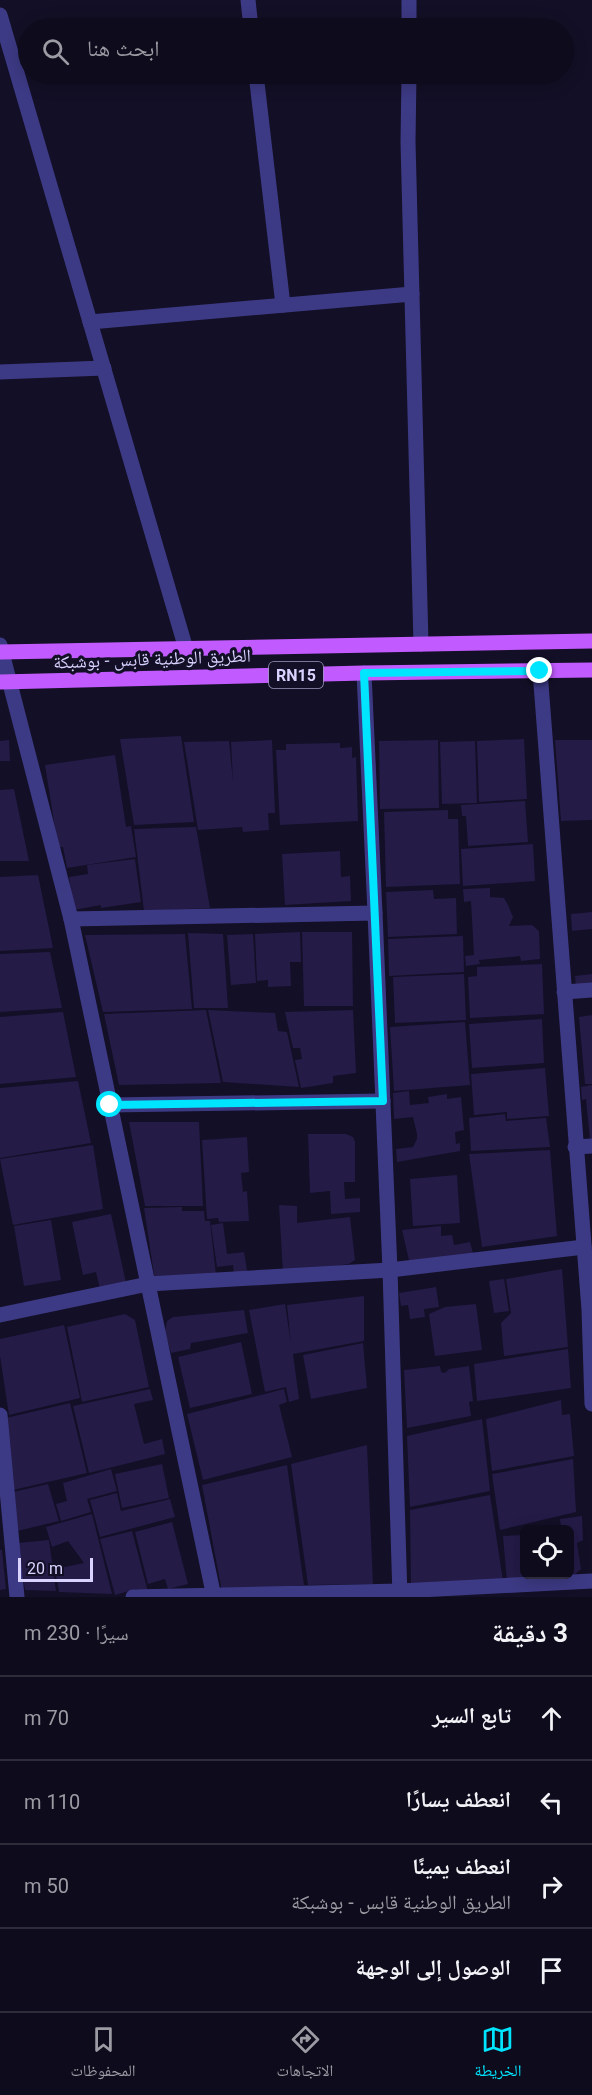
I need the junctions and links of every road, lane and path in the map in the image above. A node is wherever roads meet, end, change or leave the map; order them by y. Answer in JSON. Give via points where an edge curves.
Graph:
{"nodes":[{"id":1,"x":248,"y":0,"type":"edge"},
{"id":2,"x":409,"y":0,"type":"edge"},
{"id":3,"x":0,"y":15,"type":"edge"},
{"id":4,"x":250,"y":18,"type":"edge"},
{"id":5,"x":409,"y":18,"type":"edge"},
{"id":6,"x":18,"y":76,"type":"edge"},
{"id":7,"x":20,"y":84,"type":"edge"},
{"id":8,"x":257,"y":84,"type":"edge"},
{"id":9,"x":409,"y":84,"type":"edge"},
{"id":10,"x":412,"y":294,"type":"junction"},
{"id":11,"x":283,"y":305,"type":"junction"},
{"id":12,"x":90,"y":322,"type":"junction"},
{"id":13,"x":104,"y":368,"type":"junction"},
{"id":14,"x":0,"y":372,"type":"edge"},
{"id":15,"x":592,"y":641,"type":"edge"},
{"id":16,"x":421,"y":644,"type":"junction"},
{"id":17,"x":1,"y":649,"type":"edge"},
{"id":18,"x":186,"y":649,"type":"junction"},
{"id":19,"x":592,"y":670,"type":"edge"},
{"id":20,"x":540,"y":671,"type":"junction"},
{"id":21,"x":364,"y":673,"type":"junction"},
{"id":22,"x":6,"y":682,"type":"edge"},
{"id":23,"x":375,"y":913,"type":"junction"},
{"id":24,"x":71,"y":919,"type":"junction"},
{"id":25,"x":592,"y":990,"type":"edge"},
{"id":26,"x":564,"y":992,"type":"junction"},
{"id":27,"x":383,"y":1101,"type":"junction"},
{"id":28,"x":110,"y":1105,"type":"junction"},
{"id":29,"x":592,"y":1146,"type":"edge"},
{"id":30,"x":575,"y":1147,"type":"junction"},
{"id":31,"x":584,"y":1247,"type":"junction"},
{"id":32,"x":390,"y":1270,"type":"junction"},
{"id":33,"x":148,"y":1284,"type":"junction"},
{"id":34,"x":590,"y":1310,"type":"edge"},
{"id":35,"x":0,"y":1315,"type":"edge"},
{"id":36,"x":592,"y":1404,"type":"edge"},
{"id":37,"x":0,"y":1415,"type":"edge"},
{"id":38,"x":592,"y":1581,"type":"edge"},
{"id":39,"x":400,"y":1594,"type":"edge"},
{"id":40,"x":213,"y":1596,"type":"edge"},
{"id":41,"x":17,"y":1597,"type":"edge"},
{"id":42,"x":133,"y":1597,"type":"edge"}],
"edges":[{"from":1,"to":4,"type":"street"},
{"from":2,"to":5,"type":"street"},
{"from":3,"to":6,"type":"street"},
{"from":7,"to":12,"type":"street"},
{"from":8,"to":11,"type":"street"},
{"from":9,"to":10,"type":"street"},
{"from":10,"to":11,"type":"street"},
{"from":10,"to":16,"type":"street"},
{"from":11,"to":12,"type":"street"},
{"from":12,"to":13,"type":"street"},
{"from":13,"to":14,"type":"street"},
{"from":13,"to":18,"type":"street"},
{"from":15,"to":16,"type":"main road","name":"الطريق الوطنية قابس - بوشبكة","number":"RN15"},
{"from":16,"to":18,"type":"main road","name":"الطريق الوطنية قابس - بوشبكة","number":"RN15"},
{"from":17,"to":18,"type":"main road","name":"الطريق الوطنية قابس - بوشبكة","number":"RN15"},
{"from":17,"to":22,"type":"street"},
{"from":19,"to":20,"type":"main road","name":"الطريق الوطنية قابس - بوشبكة","number":"RN15"},
{"from":20,"to":21,"type":"main road","name":"الطريق الوطنية قابس - بوشبكة","number":"RN15"},
{"from":20,"to":26,"type":"street"},
{"from":21,"to":22,"type":"main road","name":"الطريق الوطنية قابس - بوشبكة","number":"RN15"},
{"from":21,"to":23,"type":"street"},
{"from":22,"to":24,"type":"street"},
{"from":23,"to":24,"type":"street"},
{"from":23,"to":27,"type":"street"},
{"from":24,"to":28,"type":"street"},
{"from":25,"to":26,"type":"street"},
{"from":26,"to":30,"type":"street"},
{"from":27,"to":28,"type":"street"},
{"from":27,"to":32,"type":"street"},
{"from":28,"to":33,"type":"street"},
{"from":29,"to":30,"type":"street"},
{"from":30,"to":31,"type":"street"},
{"from":31,"to":32,"type":"street"},
{"from":31,"to":34,"type":"street"},
{"from":32,"to":33,"type":"street"},
{"from":32,"to":39,"type":"street"},
{"from":33,"to":35,"type":"street"},
{"from":33,"to":40,"type":"street"},
{"from":34,"to":36,"type":"street"},
{"from":37,"to":41,"type":"street"},
{"from":38,"to":39,"type":"street"},
{"from":39,"to":40,"type":"street"},
{"from":40,"to":42,"type":"street"}]}
